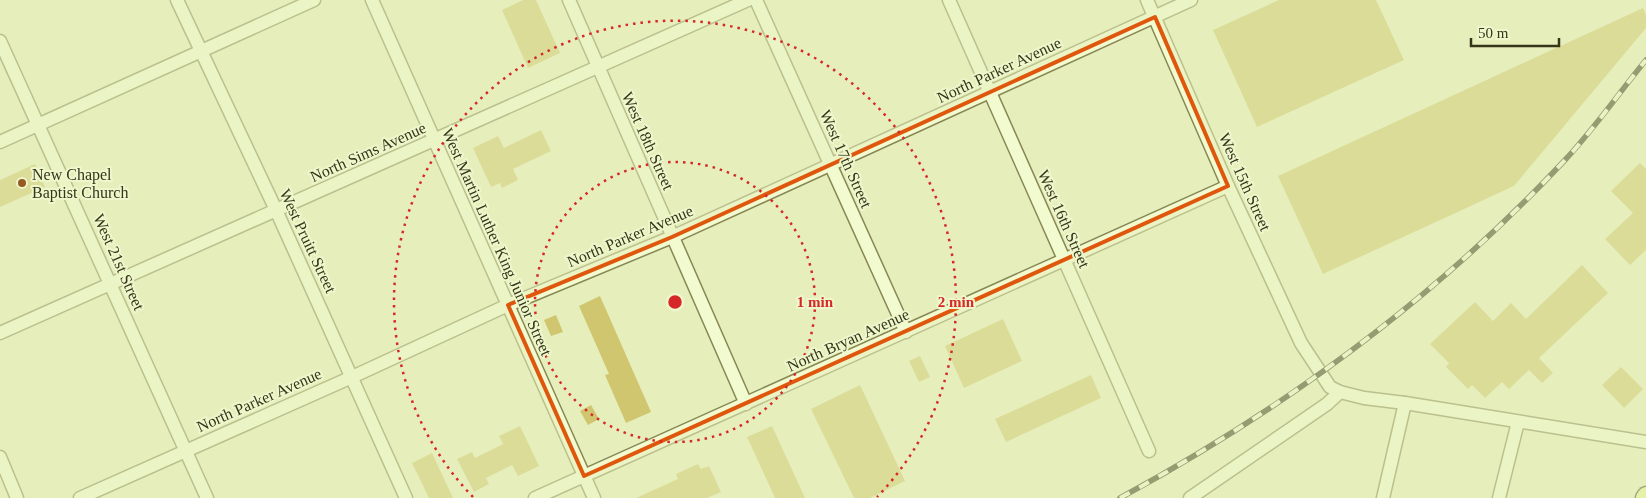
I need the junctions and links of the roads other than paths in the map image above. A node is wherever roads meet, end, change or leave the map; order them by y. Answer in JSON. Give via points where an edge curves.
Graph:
{"nodes":[{"id":1,"x":177,"y":0,"type":"edge"},
{"id":2,"x":314,"y":0,"type":"edge"},
{"id":3,"x":372,"y":0,"type":"edge"},
{"id":4,"x":569,"y":0,"type":"edge"},
{"id":5,"x":748,"y":0,"type":"edge"},
{"id":6,"x":756,"y":0,"type":"edge"},
{"id":7,"x":949,"y":0,"type":"edge"},
{"id":8,"x":1147,"y":0,"type":"edge"},
{"id":9,"x":1191,"y":0,"type":"edge"},
{"id":10,"x":1155,"y":17,"type":"junction"},
{"id":11,"x":0,"y":40,"type":"edge"},
{"id":12,"x":200,"y":50,"type":"junction"},
{"id":13,"x":598,"y":67,"type":"junction"},
{"id":14,"x":990,"y":93,"type":"junction"},
{"id":15,"x":38,"y":124,"type":"junction"},
{"id":16,"x":433,"y":140,"type":"junction"},
{"id":17,"x":0,"y":142,"type":"edge"},
{"id":18,"x":831,"y":165,"type":"junction"},
{"id":19,"x":1228,"y":186,"type":"junction"},
{"id":20,"x":276,"y":210,"type":"junction"},
{"id":21,"x":672,"y":238,"type":"junction"},
{"id":22,"x":1064,"y":260,"type":"junction"},
{"id":23,"x":110,"y":284,"type":"junction"},
{"id":24,"x":508,"y":305,"type":"junction"},
{"id":25,"x":906,"y":332,"type":"junction"},
{"id":26,"x":0,"y":333,"type":"edge"},
{"id":27,"x":352,"y":377,"type":"junction"},
{"id":28,"x":1340,"y":392,"type":"junction"},
{"id":29,"x":1406,"y":403,"type":"junction"},
{"id":30,"x":746,"y":404,"type":"junction"},
{"id":31,"x":1518,"y":422,"type":"junction"},
{"id":32,"x":1646,"y":442,"type":"edge"},
{"id":33,"x":185,"y":450,"type":"junction"},
{"id":34,"x":1149,"y":451,"type":"dead end"},
{"id":35,"x":0,"y":457,"type":"edge"},
{"id":36,"x":584,"y":476,"type":"junction"},
{"id":37,"x":17,"y":498,"type":"edge"},
{"id":38,"x":80,"y":498,"type":"edge"},
{"id":39,"x":207,"y":498,"type":"edge"},
{"id":40,"x":406,"y":498,"type":"edge"},
{"id":41,"x":535,"y":498,"type":"edge"},
{"id":42,"x":594,"y":498,"type":"edge"},
{"id":43,"x":1190,"y":498,"type":"edge"},
{"id":44,"x":1382,"y":498,"type":"edge"},
{"id":45,"x":1499,"y":498,"type":"edge"}],
"edges":[{"from":1,"to":12,"type":"street","name":"West Pruitt Street"},
{"from":2,"to":12,"type":"street"},
{"from":3,"to":16,"type":"street","name":"West Martin Luther King Junior Street"},
{"from":4,"to":13,"type":"street","name":"West 18th Street"},
{"from":5,"to":13,"type":"street","name":"North Sims Avenue"},
{"from":6,"to":18,"type":"street","name":"West 17th Street"},
{"from":7,"to":14,"type":"street","name":"West 16th Street"},
{"from":8,"to":10,"type":"street","name":"West 15th Street"},
{"from":9,"to":10,"type":"street","name":"North Parker Avenue"},
{"from":10,"to":14,"type":"street","name":"North Parker Avenue"},
{"from":10,"to":19,"type":"street","name":"West 15th Street"},
{"from":11,"to":15,"type":"street","name":"West 21st Street"},
{"from":12,"to":15,"type":"street"},
{"from":12,"to":20,"type":"street","name":"West Pruitt Street"},
{"from":13,"to":16,"type":"street","name":"North Sims Avenue"},
{"from":13,"to":21,"type":"street","name":"West 18th Street"},
{"from":14,"to":18,"type":"street","name":"North Parker Avenue"},
{"from":14,"to":22,"type":"street","name":"West 16th Street"},
{"from":15,"to":17,"type":"street"},
{"from":15,"to":23,"type":"street","name":"West 21st Street"},
{"from":16,"to":20,"type":"street","name":"North Sims Avenue"},
{"from":16,"to":24,"type":"street","name":"West Martin Luther King Junior Street"},
{"from":18,"to":21,"type":"street","name":"North Parker Avenue"},
{"from":18,"to":25,"type":"street","name":"West 17th Street"},
{"from":19,"to":22,"type":"street","name":"North Bryan Avenue"},
{"from":19,"to":28,"type":"street","name":"West 15th Street","via":[[1301,343],[1320,374]]},
{"from":20,"to":23,"type":"street","name":"North Sims Avenue"},
{"from":20,"to":27,"type":"street","name":"West Pruitt Street"},
{"from":21,"to":24,"type":"street","name":"North Parker Avenue"},
{"from":21,"to":30,"type":"street","name":"West 18th Street"},
{"from":22,"to":25,"type":"street","name":"North Bryan Avenue"},
{"from":22,"to":34,"type":"street","name":"West 16th Street"},
{"from":23,"to":26,"type":"street","name":"North Sims Avenue"},
{"from":23,"to":33,"type":"street","name":"West 21st Street"},
{"from":24,"to":27,"type":"street","name":"North Parker Avenue"},
{"from":24,"to":36,"type":"street","name":"West Martin Luther King Junior Street"},
{"from":25,"to":30,"type":"street","name":"North Bryan Avenue"},
{"from":27,"to":33,"type":"street","name":"North Parker Avenue"},
{"from":27,"to":40,"type":"street","name":"West Pruitt Street"},
{"from":28,"to":29,"type":"street"},
{"from":28,"to":43,"type":"street"},
{"from":29,"to":31,"type":"street"},
{"from":29,"to":44,"type":"street"},
{"from":30,"to":36,"type":"street","name":"North Bryan Avenue"},
{"from":31,"to":32,"type":"street"},
{"from":31,"to":45,"type":"street"},
{"from":33,"to":38,"type":"street","name":"North Parker Avenue"},
{"from":33,"to":39,"type":"street","name":"West 21st Street"},
{"from":35,"to":37,"type":"street"},
{"from":36,"to":41,"type":"street","name":"North Bryan Avenue"},
{"from":36,"to":42,"type":"street","name":"West Martin Luther King Junior Street"}]}
